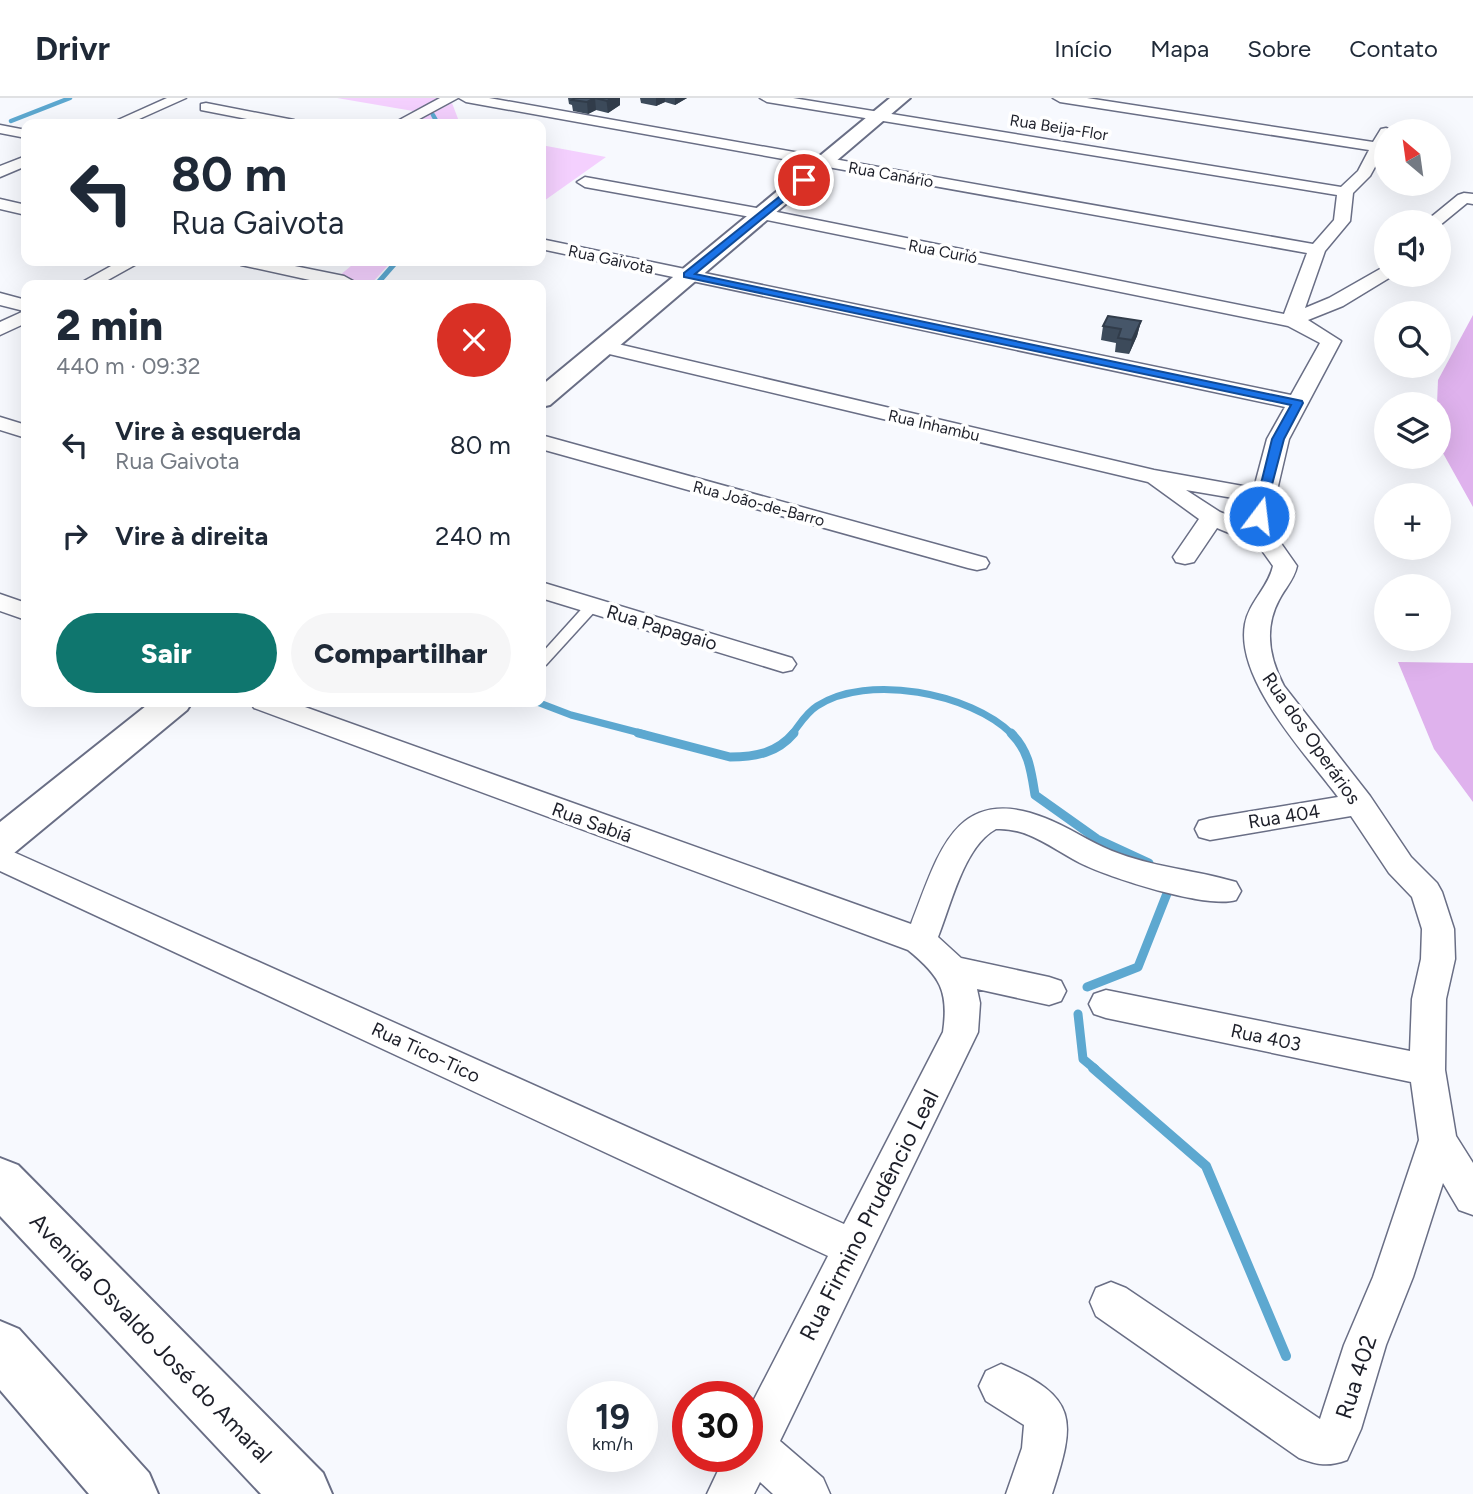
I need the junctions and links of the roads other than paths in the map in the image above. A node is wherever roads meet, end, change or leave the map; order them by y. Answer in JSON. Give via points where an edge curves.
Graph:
{"nodes":[{"id":1,"x":178,"y":98,"type":"edge"},
{"id":2,"x":451,"y":98,"type":"edge"},
{"id":3,"x":466,"y":98,"type":"edge"},
{"id":4,"x":767,"y":98,"type":"edge"},
{"id":5,"x":901,"y":98,"type":"edge"},
{"id":6,"x":1060,"y":98,"type":"edge"},
{"id":7,"x":206,"y":107,"type":"dead end"},
{"id":8,"x":879,"y":116,"type":"junction"},
{"id":9,"x":128,"y":119,"type":"edge"},
{"id":10,"x":268,"y":119,"type":"edge"},
{"id":11,"x":409,"y":119,"type":"edge"},
{"id":12,"x":3,"y":131,"type":"edge"},
{"id":13,"x":1374,"y":131,"type":"edge"},
{"id":14,"x":21,"y":133,"type":"edge"},
{"id":15,"x":1374,"y":155,"type":"edge"},
{"id":16,"x":826,"y":162,"type":"junction"},
{"id":17,"x":21,"y":164,"type":"edge"},
{"id":18,"x":0,"y":172,"type":"edge"},
{"id":19,"x":585,"y":182,"type":"dead end"},
{"id":20,"x":1345,"y":192,"type":"junction"},
{"id":21,"x":1473,"y":200,"type":"edge"},
{"id":22,"x":0,"y":204,"type":"edge"},
{"id":23,"x":21,"y":209,"type":"edge"},
{"id":24,"x":1448,"y":210,"type":"edge"},
{"id":25,"x":762,"y":214,"type":"junction"},
{"id":26,"x":546,"y":245,"type":"edge"},
{"id":27,"x":1317,"y":250,"type":"junction"},
{"id":28,"x":123,"y":266,"type":"edge"},
{"id":29,"x":270,"y":266,"type":"edge"},
{"id":30,"x":688,"y":275,"type":"junction"},
{"id":31,"x":96,"y":280,"type":"edge"},
{"id":32,"x":336,"y":280,"type":"dead end"},
{"id":33,"x":1374,"y":280,"type":"edge"},
{"id":34,"x":0,"y":299,"type":"edge"},
{"id":35,"x":21,"y":305,"type":"edge"},
{"id":36,"x":21,"y":318,"type":"edge"},
{"id":37,"x":1296,"y":321,"type":"junction"},
{"id":38,"x":0,"y":329,"type":"edge"},
{"id":39,"x":605,"y":347,"type":"junction"},
{"id":40,"x":546,"y":395,"type":"edge"},
{"id":41,"x":1298,"y":403,"type":"junction"},
{"id":42,"x":0,"y":424,"type":"edge"},
{"id":43,"x":21,"y":430,"type":"edge"},
{"id":44,"x":546,"y":443,"type":"edge"},
{"id":45,"x":1154,"y":477,"type":"junction"},
{"id":46,"x":1265,"y":497,"type":"junction"},
{"id":47,"x":1212,"y":517,"type":"junction"},
{"id":48,"x":1266,"y":540,"type":"junction"},
{"id":49,"x":1185,"y":557,"type":"dead end"},
{"id":50,"x":977,"y":563,"type":"dead end"},
{"id":51,"x":546,"y":592,"type":"edge"},
{"id":52,"x":0,"y":602,"type":"edge"},
{"id":53,"x":592,"y":606,"type":"junction"},
{"id":54,"x":21,"y":610,"type":"edge"},
{"id":55,"x":546,"y":657,"type":"edge"},
{"id":56,"x":783,"y":664,"type":"dead end"},
{"id":57,"x":168,"y":707,"type":"edge"},
{"id":58,"x":278,"y":707,"type":"edge"},
{"id":59,"x":1359,"y":804,"type":"junction"},
{"id":60,"x":1210,"y":829,"type":"dead end"},
{"id":61,"x":0,"y":843,"type":"edge"},
{"id":62,"x":0,"y":858,"type":"edge"},
{"id":63,"x":1225,"y":891,"type":"dead end"},
{"id":64,"x":920,"y":941,"type":"junction"},
{"id":65,"x":952,"y":970,"type":"junction"},
{"id":66,"x":1049,"y":990,"type":"dead end"},
{"id":67,"x":1106,"y":1004,"type":"dead end"},
{"id":68,"x":1427,"y":1070,"type":"junction"},
{"id":69,"x":1438,"y":1140,"type":"junction"},
{"id":70,"x":0,"y":1181,"type":"edge"},
{"id":71,"x":1473,"y":1198,"type":"edge"},
{"id":72,"x":852,"y":1247,"type":"junction"},
{"id":73,"x":1111,"y":1302,"type":"dead end"},
{"id":74,"x":0,"y":1348,"type":"edge"},
{"id":75,"x":1001,"y":1386,"type":"dead end"},
{"id":76,"x":763,"y":1427,"type":"edge"},
{"id":77,"x":763,"y":1456,"type":"edge"},
{"id":78,"x":741,"y":1472,"type":"edge"},
{"id":79,"x":128,"y":1494,"type":"edge"},
{"id":80,"x":302,"y":1494,"type":"edge"},
{"id":81,"x":730,"y":1494,"type":"edge"},
{"id":82,"x":807,"y":1494,"type":"edge"},
{"id":83,"x":1029,"y":1494,"type":"edge"}],
"edges":[{"from":1,"to":9,"type":"street"},
{"from":2,"to":11,"type":"street"},
{"from":3,"to":16,"type":"street","name":"Rua Canário"},
{"from":4,"to":8,"type":"street","name":"Rua Beija-Flor"},
{"from":5,"to":8,"type":"street"},
{"from":6,"to":13,"type":"street"},
{"from":7,"to":10,"type":"street"},
{"from":8,"to":16,"type":"street"},
{"from":8,"to":20,"type":"street","name":"Rua Beija-Flor"},
{"from":12,"to":14,"type":"street"},
{"from":15,"to":20,"type":"street","via":[[1365,173]]},
{"from":16,"to":25,"type":"street"},
{"from":16,"to":27,"type":"street","name":"Rua Canário"},
{"from":17,"to":18,"type":"street"},
{"from":19,"to":25,"type":"street","name":"Rua Curió"},
{"from":20,"to":27,"type":"street","via":[[1342,221]]},
{"from":21,"to":24,"type":"street","via":[[1464,198]]},
{"from":22,"to":23,"type":"street"},
{"from":25,"to":30,"type":"street"},
{"from":25,"to":37,"type":"street","name":"Rua Curió"},
{"from":26,"to":30,"type":"street","name":"Rua Gaivota"},
{"from":27,"to":37,"type":"street"},
{"from":28,"to":31,"type":"street"},
{"from":29,"to":32,"type":"street"},
{"from":30,"to":39,"type":"street"},
{"from":30,"to":41,"type":"street","name":"Rua Gaivota"},
{"from":33,"to":37,"type":"street"},
{"from":34,"to":35,"type":"street"},
{"from":36,"to":38,"type":"street"},
{"from":37,"to":41,"type":"street","name":"Rua dos Operários","via":[[1331,341]]},
{"from":39,"to":40,"type":"street"},
{"from":39,"to":45,"type":"street","name":"Rua Inhambu"},
{"from":41,"to":46,"type":"street","name":"Rua dos Operários","via":[[1278,439]]},
{"from":42,"to":43,"type":"street"},
{"from":44,"to":50,"type":"street","name":"Rua João-de-Barro"},
{"from":45,"to":46,"type":"street","name":"Rua Inhambu"},
{"from":45,"to":47,"type":"street"},
{"from":46,"to":48,"type":"street","name":"Rua dos Operários","via":[[1259,516]]},
{"from":47,"to":48,"type":"street"},
{"from":47,"to":49,"type":"street"},
{"from":48,"to":59,"type":"street","name":"Rua dos Operários","via":[[1285,566],[1284,576],[1257,619],[1263,672]]},
{"from":51,"to":53,"type":"street","name":"Rua Papagaio"},
{"from":52,"to":54,"type":"street"},
{"from":53,"to":55,"type":"lane"},
{"from":53,"to":56,"type":"street","name":"Rua Papagaio"},
{"from":57,"to":61,"type":"street"},
{"from":58,"to":64,"type":"street","name":"Rua Sabiá"},
{"from":59,"to":60,"type":"street","name":"Rua 404"},
{"from":59,"to":68,"type":"street","name":"Rua dos Operários","via":[[1400,865],[1426,892],[1438,929],[1438,959],[1429,999]]},
{"from":62,"to":72,"type":"street","name":"Rua Tico-Tico"},
{"from":63,"to":64,"type":"street","via":[[1131,870],[1030,823],[991,818],[972,830],[960,848]]},
{"from":64,"to":65,"type":"street","name":"Rua Firmino Prudêncio Leal"},
{"from":65,"to":66,"type":"street"},
{"from":65,"to":72,"type":"street","name":"Rua Firmino Prudêncio Leal","via":[[965,1009],[960,1032]]},
{"from":67,"to":68,"type":"street","name":"Rua 403"},
{"from":68,"to":69,"type":"street","name":"Rua dos Operários"},
{"from":69,"to":71,"type":"street","name":"Rua dos Operários"},
{"from":69,"to":73,"type":"street","name":"Rua 402","via":[[1331,1444],[1315,1442]]},
{"from":70,"to":80,"type":"street","name":"Avenida Osvaldo José do Amaral"},
{"from":72,"to":76,"type":"street","name":"Rua Firmino Prudêncio Leal"},
{"from":74,"to":79,"type":"street"},
{"from":75,"to":83,"type":"street","via":[[1038,1406],[1046,1419],[1047,1434]]},
{"from":77,"to":82,"type":"street"},
{"from":78,"to":81,"type":"street","name":"Rua Firmino Prudêncio Leal"}]}
